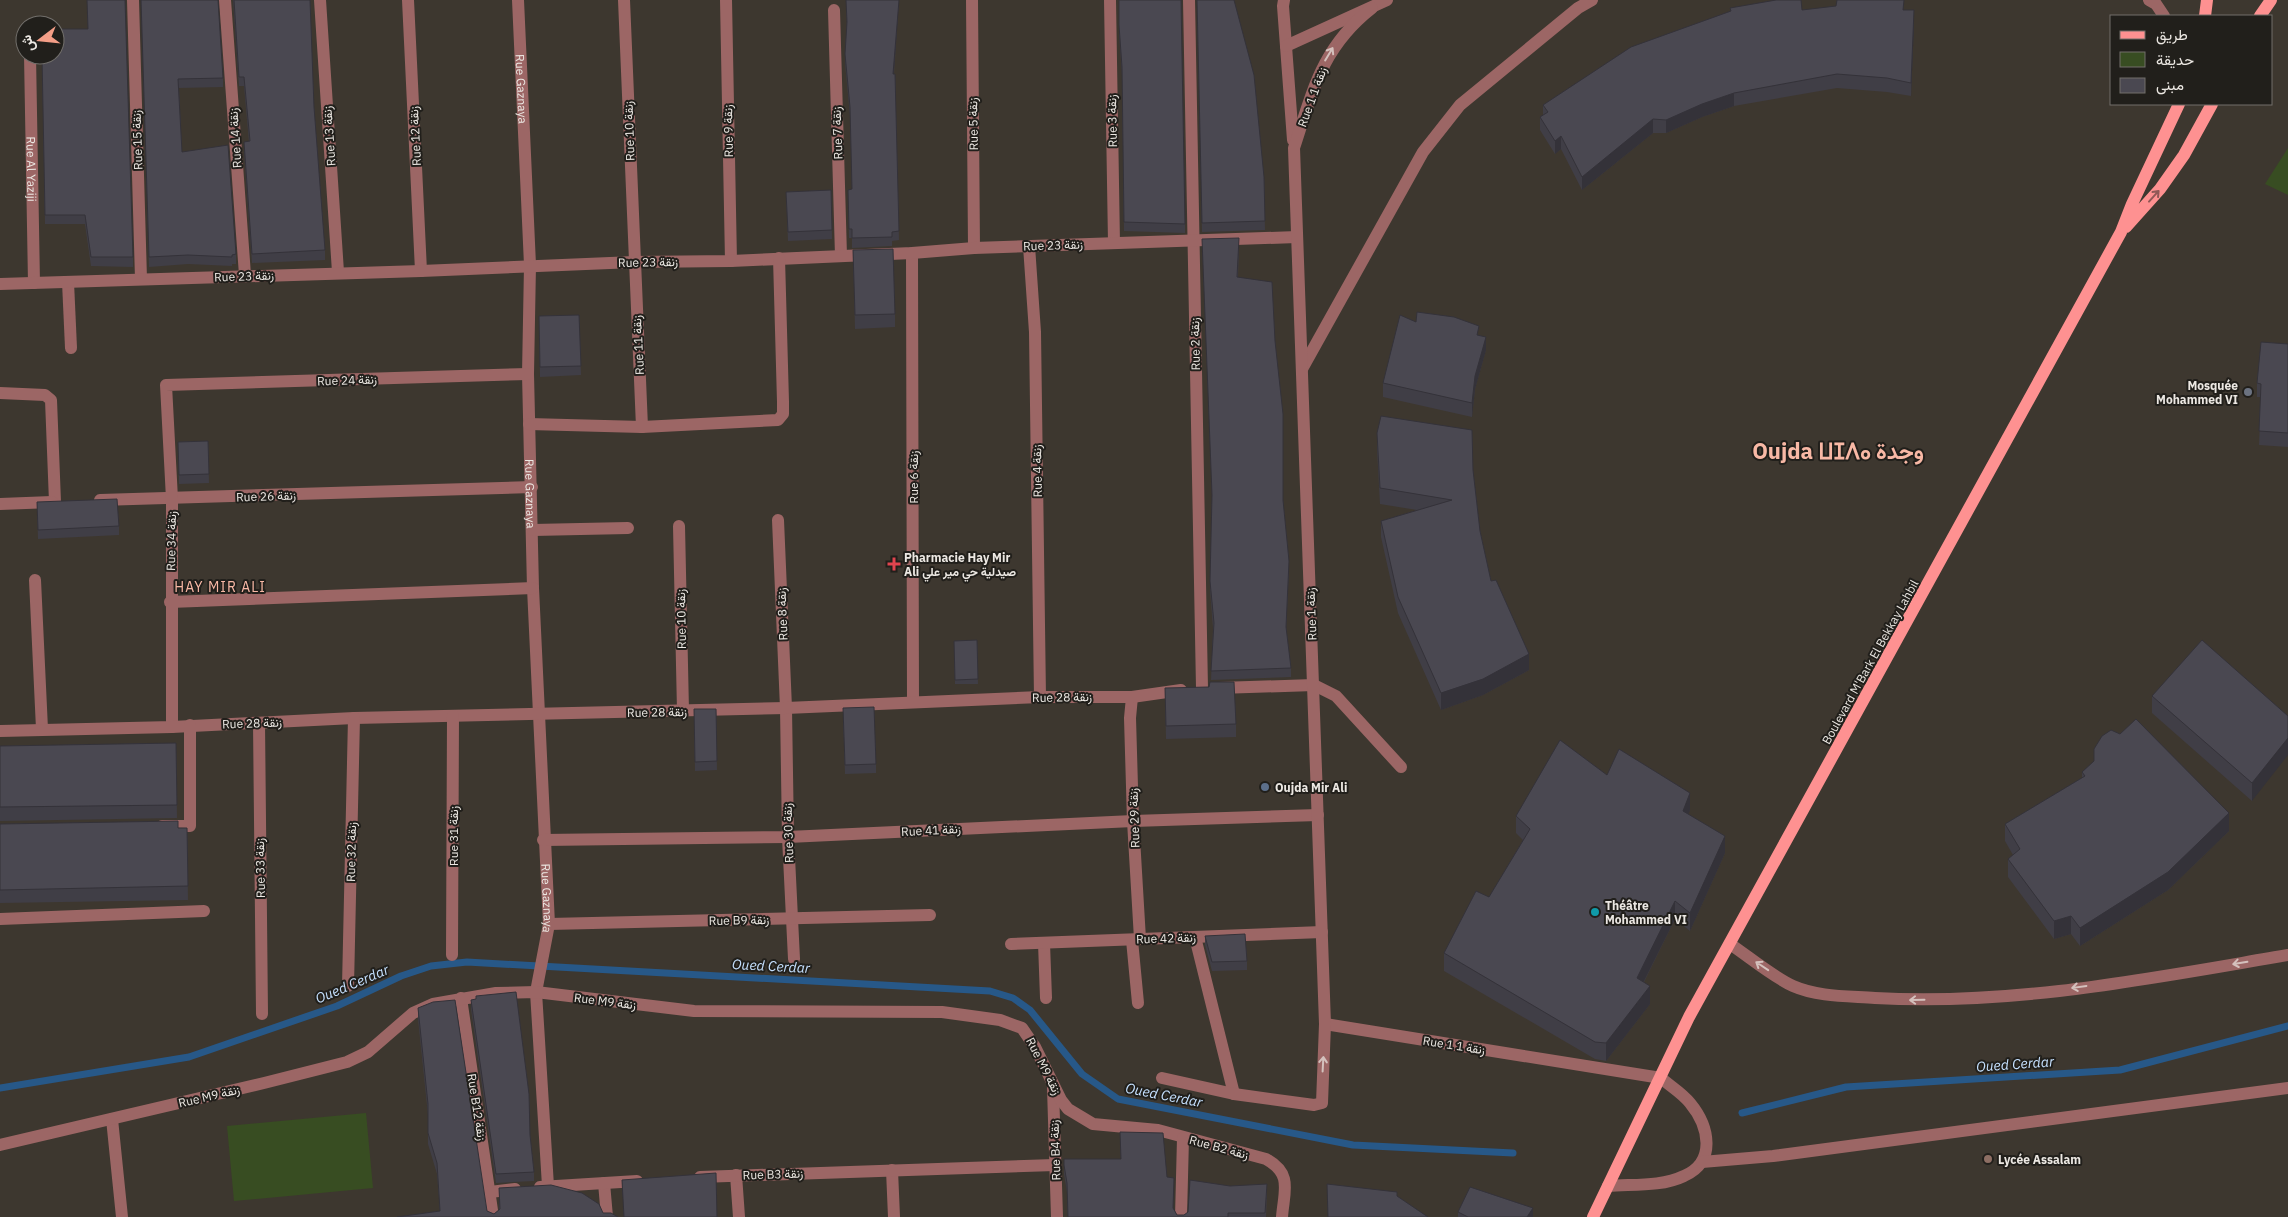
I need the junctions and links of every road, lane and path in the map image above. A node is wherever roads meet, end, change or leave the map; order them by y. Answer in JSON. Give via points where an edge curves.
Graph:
{"nodes":[{"id":1,"x":133,"y":0,"type":"edge"},
{"id":2,"x":225,"y":0,"type":"edge"},
{"id":3,"x":320,"y":0,"type":"edge"},
{"id":4,"x":408,"y":0,"type":"edge"},
{"id":5,"x":518,"y":0,"type":"edge"},
{"id":6,"x":624,"y":0,"type":"edge"},
{"id":7,"x":726,"y":0,"type":"edge"},
{"id":8,"x":972,"y":0,"type":"edge"},
{"id":9,"x":1110,"y":0,"type":"edge"},
{"id":10,"x":1189,"y":0,"type":"edge"},
{"id":11,"x":1387,"y":0,"type":"edge"},
{"id":12,"x":1592,"y":0,"type":"edge"},
{"id":13,"x":2149,"y":0,"type":"edge"},
{"id":14,"x":2207,"y":0,"type":"edge"},
{"id":15,"x":2271,"y":0,"type":"edge"},
{"id":16,"x":1282,"y":2,"type":"edge"},
{"id":17,"x":1372,"y":8,"type":"junction"},
{"id":18,"x":834,"y":10,"type":"dead end"},
{"id":19,"x":2163,"y":15,"type":"edge"},
{"id":20,"x":2205,"y":15,"type":"edge"},
{"id":21,"x":2261,"y":15,"type":"edge"},
{"id":22,"x":1286,"y":46,"type":"junction"},
{"id":23,"x":30,"y":65,"type":"edge"},
{"id":24,"x":2179,"y":105,"type":"edge"},
{"id":25,"x":2211,"y":105,"type":"edge"},
{"id":26,"x":1294,"y":148,"type":"junction"},
{"id":27,"x":1296,"y":204,"type":"joint"},
{"id":28,"x":2121,"y":232,"type":"junction"},
{"id":29,"x":1297,"y":237,"type":"junction"},
{"id":30,"x":1193,"y":240,"type":"junction"},
{"id":31,"x":1114,"y":243,"type":"junction"},
{"id":32,"x":1029,"y":246,"type":"junction"},
{"id":33,"x":974,"y":248,"type":"junction"},
{"id":34,"x":912,"y":254,"type":"junction"},
{"id":35,"x":841,"y":256,"type":"junction"},
{"id":36,"x":779,"y":258,"type":"junction"},
{"id":37,"x":731,"y":261,"type":"junction"},
{"id":38,"x":634,"y":262,"type":"junction"},
{"id":39,"x":530,"y":265,"type":"junction"},
{"id":40,"x":421,"y":271,"type":"junction"},
{"id":41,"x":338,"y":272,"type":"junction"},
{"id":42,"x":245,"y":276,"type":"junction"},
{"id":43,"x":141,"y":279,"type":"junction"},
{"id":44,"x":68,"y":282,"type":"junction"},
{"id":45,"x":34,"y":283,"type":"junction"},
{"id":46,"x":0,"y":284,"type":"edge"},
{"id":47,"x":71,"y":348,"type":"dead end"},
{"id":48,"x":1302,"y":369,"type":"junction"},
{"id":49,"x":528,"y":374,"type":"junction"},
{"id":50,"x":166,"y":385,"type":"joint"},
{"id":51,"x":0,"y":393,"type":"edge"},
{"id":52,"x":529,"y":424,"type":"junction"},
{"id":53,"x":642,"y":427,"type":"junction"},
{"id":54,"x":532,"y":487,"type":"junction"},
{"id":55,"x":172,"y":499,"type":"junction"},
{"id":56,"x":84,"y":501,"type":"edge"},
{"id":57,"x":0,"y":504,"type":"edge"},
{"id":58,"x":778,"y":520,"type":"dead end"},
{"id":59,"x":679,"y":526,"type":"dead end"},
{"id":60,"x":628,"y":528,"type":"dead end"},
{"id":61,"x":532,"y":530,"type":"junction"},
{"id":62,"x":35,"y":580,"type":"dead end"},
{"id":63,"x":534,"y":588,"type":"junction"},
{"id":64,"x":170,"y":602,"type":"junction"},
{"id":65,"x":1314,"y":685,"type":"junction"},
{"id":66,"x":1202,"y":688,"type":"junction"},
{"id":67,"x":1132,"y":696,"type":"junction"},
{"id":68,"x":1040,"y":697,"type":"junction"},
{"id":69,"x":913,"y":701,"type":"junction"},
{"id":70,"x":786,"y":708,"type":"junction"},
{"id":71,"x":683,"y":711,"type":"junction"},
{"id":72,"x":538,"y":715,"type":"junction"},
{"id":73,"x":453,"y":716,"type":"junction"},
{"id":74,"x":354,"y":718,"type":"junction"},
{"id":75,"x":259,"y":723,"type":"junction"},
{"id":76,"x":190,"y":725,"type":"junction"},
{"id":77,"x":172,"y":727,"type":"junction"},
{"id":78,"x":42,"y":729,"type":"junction"},
{"id":79,"x":0,"y":730,"type":"edge"},
{"id":80,"x":1401,"y":766,"type":"dead end"},
{"id":81,"x":1318,"y":815,"type":"junction"},
{"id":82,"x":1133,"y":821,"type":"junction"},
{"id":83,"x":150,"y":826,"type":"edge"},
{"id":84,"x":788,"y":837,"type":"junction"},
{"id":85,"x":543,"y":840,"type":"junction"},
{"id":86,"x":204,"y":911,"type":"dead end"},
{"id":87,"x":930,"y":915,"type":"dead end"},
{"id":88,"x":0,"y":919,"type":"edge"},
{"id":89,"x":792,"y":919,"type":"junction"},
{"id":90,"x":549,"y":924,"type":"junction"},
{"id":91,"x":1322,"y":932,"type":"junction"},
{"id":92,"x":1195,"y":937,"type":"junction"},
{"id":93,"x":1136,"y":939,"type":"junction"},
{"id":94,"x":1044,"y":943,"type":"junction"},
{"id":95,"x":1011,"y":944,"type":"dead end"},
{"id":96,"x":1730,"y":944,"type":"junction"},
{"id":97,"x":452,"y":955,"type":"dead end"},
{"id":98,"x":2288,"y":955,"type":"edge"},
{"id":99,"x":794,"y":959,"type":"dead end"},
{"id":100,"x":348,"y":986,"type":"dead end"},
{"id":101,"x":537,"y":989,"type":"junction"},
{"id":102,"x":461,"y":998,"type":"junction"},
{"id":103,"x":1046,"y":998,"type":"dead end"},
{"id":104,"x":1138,"y":1003,"type":"dead end"},
{"id":105,"x":262,"y":1014,"type":"dead end"},
{"id":106,"x":1325,"y":1024,"type":"junction"},
{"id":107,"x":1162,"y":1078,"type":"dead end"},
{"id":108,"x":1661,"y":1078,"type":"junction"},
{"id":109,"x":1052,"y":1083,"type":"junction"},
{"id":110,"x":2288,"y":1088,"type":"edge"},
{"id":111,"x":1234,"y":1094,"type":"junction"},
{"id":112,"x":112,"y":1119,"type":"junction"},
{"id":113,"x":1183,"y":1138,"type":"junction"},
{"id":114,"x":0,"y":1145,"type":"edge"},
{"id":115,"x":1702,"y":1162,"type":"junction"},
{"id":116,"x":1055,"y":1165,"type":"junction"},
{"id":117,"x":892,"y":1170,"type":"junction"},
{"id":118,"x":736,"y":1175,"type":"junction"},
{"id":119,"x":689,"y":1178,"type":"edge"},
{"id":120,"x":651,"y":1180,"type":"edge"},
{"id":121,"x":604,"y":1183,"type":"junction"},
{"id":122,"x":548,"y":1186,"type":"junction"},
{"id":123,"x":1608,"y":1186,"type":"junction"},
{"id":124,"x":490,"y":1192,"type":"junction"},
{"id":125,"x":122,"y":1217,"type":"edge"},
{"id":126,"x":493,"y":1217,"type":"edge"},
{"id":127,"x":607,"y":1217,"type":"edge"},
{"id":128,"x":739,"y":1217,"type":"edge"},
{"id":129,"x":894,"y":1217,"type":"edge"},
{"id":130,"x":1057,"y":1217,"type":"edge"},
{"id":131,"x":1181,"y":1217,"type":"edge"},
{"id":132,"x":1282,"y":1217,"type":"edge"},
{"id":133,"x":1593,"y":1217,"type":"edge"}],
"edges":[{"from":1,"to":43,"type":"street","name":"Rue 15 زنقة"},
{"from":2,"to":42,"type":"street","name":"Rue 14 زنقة"},
{"from":3,"to":41,"type":"street","name":"Rue 13 زنقة"},
{"from":4,"to":40,"type":"street","name":"Rue 12 زنقة"},
{"from":5,"to":39,"type":"street","name":"Rue Gaznaya"},
{"from":6,"to":38,"type":"street","name":"Rue 10 زنقة"},
{"from":7,"to":37,"type":"street","name":"Rue 9 زنقة"},
{"from":8,"to":33,"type":"street","name":"Rue 5 زنقة"},
{"from":9,"to":31,"type":"street","name":"Rue 3 زنقة"},
{"from":10,"to":30,"type":"street","name":"Rue 2 زنقة"},
{"from":11,"to":17,"type":"street","name":"Rue 1 زنقة 1"},
{"from":12,"to":48,"type":"street","via":[[1460,105],[1422,152]]},
{"from":13,"to":19,"type":"street"},
{"from":14,"to":20,"type":"main road"},
{"from":15,"to":21,"type":"main road"},
{"from":16,"to":22,"type":"street"},
{"from":17,"to":22,"type":"street","name":"Rue 1 زنقة 1"},
{"from":26,"to":17,"type":"street","name":"Rue 1 زنقة 1","one_way":true,"via":[[1319,72],[1330,52],[1345,31]]},
{"from":18,"to":35,"type":"street","name":"Rue 7 زنقة"},
{"from":22,"to":26,"type":"street"},
{"from":23,"to":45,"type":"street","name":"Rue Al Yaziji"},
{"from":24,"to":28,"type":"main road","name":"Boulevard M'Bark El Bekkay Lahbil"},
{"from":28,"to":25,"type":"main road","name":"Boulevard M'Bark El Bekkay Lahbil","one_way":true,"via":[[2160,189]]},
{"from":26,"to":27,"type":"street","name":"Rue 1 زنقة 1"},
{"from":27,"to":29,"type":"street","name":"Rue زنقة 1"},
{"from":28,"to":96,"type":"main road","name":"Boulevard M'Bark El Bekkay Lahbil"},
{"from":29,"to":30,"type":"street","name":"Rue 23 زنقة"},
{"from":29,"to":48,"type":"street","name":"Rue زنقة 1"},
{"from":30,"to":31,"type":"street","name":"Rue 23 زنقة"},
{"from":30,"to":66,"type":"street","name":"Rue 2 زنقة"},
{"from":31,"to":32,"type":"street","name":"Rue 23 زنقة"},
{"from":32,"to":33,"type":"street","name":"Rue 23 زنقة"},
{"from":32,"to":68,"type":"street","name":"Rue 4 زنقة","via":[[1035,332]]},
{"from":33,"to":34,"type":"street","name":"Rue 23 زنقة"},
{"from":34,"to":35,"type":"street","name":"Rue 23 زنقة"},
{"from":34,"to":69,"type":"street","name":"Rue 6 زنقة"},
{"from":35,"to":36,"type":"street","name":"Rue 23 زنقة"},
{"from":36,"to":37,"type":"street","name":"Rue 23 زنقة"},
{"from":36,"to":53,"type":"street","via":[[782,414],[778,420]]},
{"from":37,"to":38,"type":"street","name":"Rue 23 زنقة"},
{"from":38,"to":39,"type":"street","name":"Rue 23 زنقة"},
{"from":38,"to":53,"type":"street","name":"Rue 11 زنقة"},
{"from":39,"to":40,"type":"street","name":"Rue 23 زنقة"},
{"from":39,"to":49,"type":"street","name":"Rue Gaznaya"},
{"from":40,"to":41,"type":"street","name":"Rue 23 زنقة"},
{"from":41,"to":42,"type":"street","name":"Rue 23 زنقة"},
{"from":42,"to":43,"type":"street","name":"Rue 23 زنقة"},
{"from":43,"to":44,"type":"street","name":"Rue 23 زنقة"},
{"from":44,"to":45,"type":"street","name":"Rue 23 زنقة"},
{"from":44,"to":47,"type":"street"},
{"from":45,"to":46,"type":"street","name":"Rue 23 زنقة"},
{"from":48,"to":65,"type":"street","name":"Rue زنقة 1"},
{"from":49,"to":50,"type":"street","name":"Rue 24 زنقة"},
{"from":49,"to":52,"type":"street","name":"Rue Gaznaya"},
{"from":50,"to":55,"type":"street","name":"Rue 34 زنقة"},
{"from":51,"to":57,"type":"street","via":[[45,395],[52,400],[60,502]]},
{"from":52,"to":53,"type":"street"},
{"from":52,"to":54,"type":"street","name":"Rue Gaznaya"},
{"from":54,"to":55,"type":"street","name":"Rue 26 زنقة"},
{"from":54,"to":61,"type":"street","name":"Rue Gaznaya"},
{"from":55,"to":56,"type":"street","name":"Rue 26 زنقة"},
{"from":55,"to":64,"type":"street","name":"Rue 34 زنقة"},
{"from":58,"to":70,"type":"street","name":"Rue 8 زنقة"},
{"from":59,"to":71,"type":"street","name":"Rue 10 زنقة"},
{"from":60,"to":61,"type":"street"},
{"from":61,"to":63,"type":"street","name":"Rue Gaznaya"},
{"from":62,"to":78,"type":"street"},
{"from":63,"to":64,"type":"street"},
{"from":63,"to":72,"type":"street","name":"Rue Gaznaya"},
{"from":64,"to":77,"type":"street","name":"Rue 34 زنقة"},
{"from":65,"to":66,"type":"street","name":"Rue 28 زنقة"},
{"from":65,"to":80,"type":"street","via":[[1336,696]]},
{"from":65,"to":81,"type":"street","name":"Rue زنقة 1"},
{"from":66,"to":67,"type":"street","name":"Rue 28 زنقة"},
{"from":67,"to":68,"type":"street","name":"Rue 28 زنقة"},
{"from":67,"to":82,"type":"street","name":"Rue 29 زنقة"},
{"from":68,"to":69,"type":"street","name":"Rue 28 زنقة"},
{"from":69,"to":70,"type":"street","name":"Rue 28 زنقة"},
{"from":70,"to":71,"type":"street","name":"Rue 28 زنقة"},
{"from":70,"to":84,"type":"street","name":"Rue 30 زنقة"},
{"from":71,"to":72,"type":"street","name":"Rue 28 زنقة"},
{"from":72,"to":73,"type":"street","name":"Rue 28 زنقة"},
{"from":72,"to":85,"type":"street","name":"Rue Gaznaya"},
{"from":73,"to":74,"type":"street","name":"Rue 28 زنقة"},
{"from":73,"to":97,"type":"street","name":"Rue 31 زنقة"},
{"from":74,"to":75,"type":"street","name":"Rue 28 زنقة"},
{"from":74,"to":100,"type":"street","name":"Rue 32 زنقة"},
{"from":75,"to":76,"type":"street","name":"Rue 28 زنقة"},
{"from":75,"to":105,"type":"street","name":"Rue 33 زنقة"},
{"from":76,"to":77,"type":"street","name":"Rue 28 زنقة"},
{"from":76,"to":83,"type":"street","via":[[190,826]]},
{"from":77,"to":78,"type":"street","name":"Rue 28 زنقة"},
{"from":78,"to":79,"type":"street","name":"Rue 28 زنقة"},
{"from":81,"to":82,"type":"street","name":"Rue 41 زنقة"},
{"from":81,"to":91,"type":"street","name":"Rue زنقة 1"},
{"from":82,"to":84,"type":"street","name":"Rue 41 زنقة"},
{"from":82,"to":93,"type":"street","name":"Rue 29 زنقة"},
{"from":84,"to":85,"type":"street","name":"Rue 41 زنقة"},
{"from":84,"to":89,"type":"street","name":"Rue 30 زنقة"},
{"from":85,"to":90,"type":"street","name":"Rue Gaznaya"},
{"from":86,"to":88,"type":"street"},
{"from":87,"to":89,"type":"street","name":"Rue B9 زنقة"},
{"from":89,"to":90,"type":"street","name":"Rue B9 زنقة"},
{"from":89,"to":99,"type":"street","name":"Rue 30 زنقة"},
{"from":90,"to":101,"type":"street","name":"Rue Gaznaya"},
{"from":91,"to":92,"type":"street","name":"Rue 42 زنقة"},
{"from":91,"to":106,"type":"street","name":"Rue زنقة 1"},
{"from":92,"to":93,"type":"street","name":"Rue 42 زنقة"},
{"from":92,"to":111,"type":"street"},
{"from":93,"to":94,"type":"street","name":"Rue 42 زنقة"},
{"from":93,"to":104,"type":"street","name":"Rue 29 زنقة"},
{"from":94,"to":95,"type":"street","name":"Rue 42 زنقة"},
{"from":94,"to":103,"type":"street"},
{"from":98,"to":96,"type":"street","one_way":true,"via":[[2045,992],[1904,1000],[1839,996],[1792,986]]},
{"from":96,"to":108,"type":"main road","name":"Boulevard M'Bark El Bekkay Lahbil","via":[[1689,1017]]},
{"from":101,"to":102,"type":"street","name":"Rue M9 زنقة"},
{"from":101,"to":109,"type":"street","name":"Rue M9 زنقة","via":[[694,1011],[942,1012],[988,1017],[1022,1028]]},
{"from":101,"to":122,"type":"street","name":"Rue Gaznaya"},
{"from":102,"to":112,"type":"street","name":"Rue M9 زنقة","via":[[433,1004],[413,1013],[368,1052],[347,1062]]},
{"from":102,"to":124,"type":"street","name":"Rue B12 زنقة"},
{"from":106,"to":108,"type":"street","name":"Rue 1 زنقة 1"},
{"from":111,"to":106,"type":"street","one_way":true,"via":[[1314,1105],[1322,1103]]},
{"from":107,"to":111,"type":"street"},
{"from":108,"to":115,"type":"street","via":[[1689,1102],[1702,1121],[1707,1137]]},
{"from":108,"to":123,"type":"main road","name":"Boulevard M'Bark El Bekkay Lahbil"},
{"from":109,"to":113,"type":"street","name":"Rue M9 زنقة","via":[[1068,1109],[1093,1124],[1158,1130]]},
{"from":109,"to":116,"type":"street","name":"Rue B4 زنقة"},
{"from":110,"to":115,"type":"street","via":[[1756,1158]]},
{"from":112,"to":114,"type":"street","name":"Rue M9 زنقة"},
{"from":112,"to":125,"type":"street"},
{"from":113,"to":131,"type":"street","name":"Rue B2 زنقة"},
{"from":113,"to":132,"type":"street","name":"Rue B2 زنقة","via":[[1266,1160],[1282,1170],[1285,1179]]},
{"from":115,"to":123,"type":"street","via":[[1683,1177]]},
{"from":116,"to":117,"type":"street","name":"Rue B3 زنقة"},
{"from":116,"to":130,"type":"street","name":"Rue B4 زنقة"},
{"from":117,"to":118,"type":"street","name":"Rue B3 زنقة"},
{"from":117,"to":129,"type":"street"},
{"from":118,"to":119,"type":"street","name":"Rue B3 زنقة"},
{"from":118,"to":128,"type":"street"},
{"from":120,"to":121,"type":"street"},
{"from":121,"to":122,"type":"street"},
{"from":121,"to":127,"type":"street"},
{"from":122,"to":124,"type":"street"},
{"from":123,"to":133,"type":"main road","name":"Boulevard M'Bark El Bekkay Lahbil"},
{"from":124,"to":126,"type":"street","name":"Rue B12 زنقة"}]}
